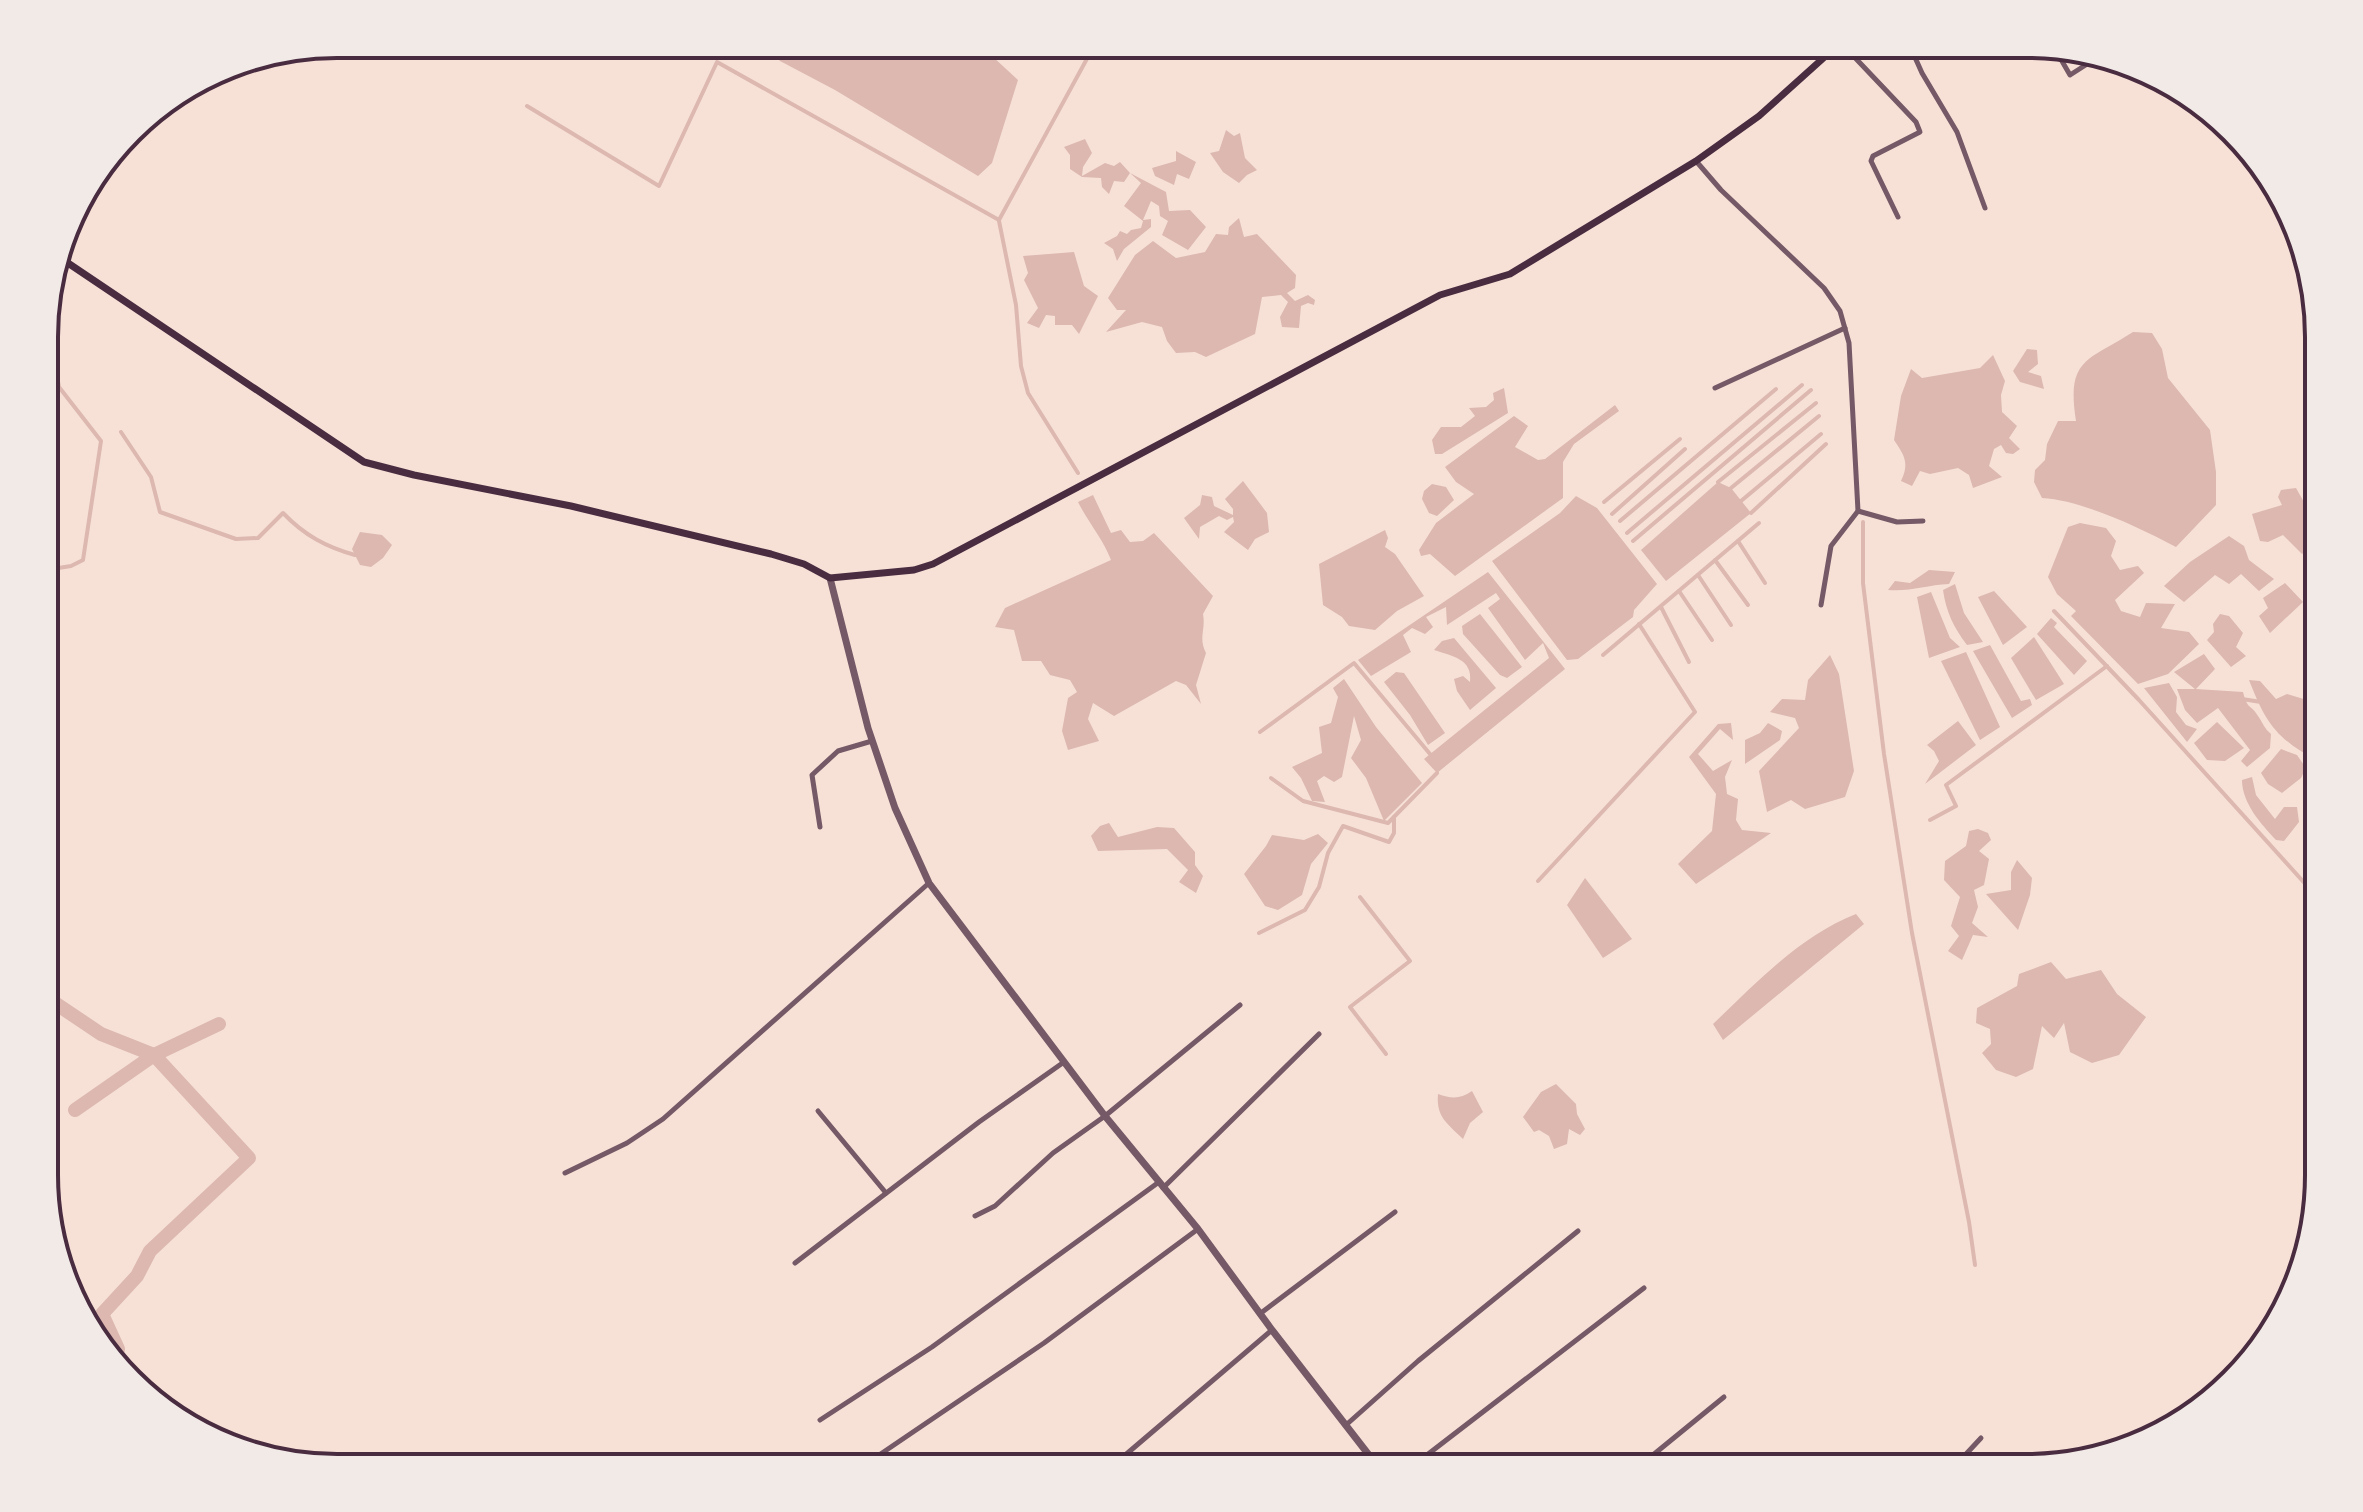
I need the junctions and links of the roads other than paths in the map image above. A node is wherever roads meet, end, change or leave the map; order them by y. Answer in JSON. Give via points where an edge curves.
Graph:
{"nodes":[{"id":1,"x":1824,"y":58,"type":"edge"},
{"id":2,"x":1854,"y":58,"type":"edge"},
{"id":3,"x":1915,"y":58,"type":"edge"},
{"id":4,"x":2061,"y":60,"type":"edge"},
{"id":5,"x":2085,"y":65,"type":"edge"},
{"id":6,"x":1696,"y":161,"type":"junction"},
{"id":7,"x":1985,"y":208,"type":"dead end"},
{"id":8,"x":1898,"y":217,"type":"dead end"},
{"id":9,"x":68,"y":263,"type":"edge"},
{"id":10,"x":1845,"y":328,"type":"junction"},
{"id":11,"x":1715,"y":388,"type":"dead end"},
{"id":12,"x":1858,"y":511,"type":"junction"},
{"id":13,"x":1923,"y":521,"type":"dead end"},
{"id":14,"x":830,"y":578,"type":"junction"},
{"id":15,"x":1821,"y":605,"type":"dead end"},
{"id":16,"x":872,"y":741,"type":"junction"},
{"id":17,"x":820,"y":827,"type":"dead end"},
{"id":18,"x":929,"y":883,"type":"junction"},
{"id":19,"x":1240,"y":1005,"type":"dead end"},
{"id":20,"x":1319,"y":1034,"type":"dead end"},
{"id":21,"x":1064,"y":1062,"type":"junction"},
{"id":22,"x":818,"y":1111,"type":"dead end"},
{"id":23,"x":1105,"y":1116,"type":"junction"},
{"id":24,"x":565,"y":1173,"type":"dead end"},
{"id":25,"x":1161,"y":1186,"type":"junction"},
{"id":26,"x":886,"y":1193,"type":"junction"},
{"id":27,"x":1395,"y":1212,"type":"dead end"},
{"id":28,"x":975,"y":1216,"type":"dead end"},
{"id":29,"x":1198,"y":1229,"type":"junction"},
{"id":30,"x":1578,"y":1231,"type":"dead end"},
{"id":31,"x":795,"y":1263,"type":"dead end"},
{"id":32,"x":1644,"y":1288,"type":"dead end"},
{"id":33,"x":1261,"y":1313,"type":"junction"},
{"id":34,"x":1272,"y":1330,"type":"junction"},
{"id":35,"x":1724,"y":1397,"type":"dead end"},
{"id":36,"x":820,"y":1420,"type":"dead end"},
{"id":37,"x":1346,"y":1425,"type":"junction"},
{"id":38,"x":1981,"y":1438,"type":"dead end"},
{"id":39,"x":1368,"y":1453,"type":"edge"},
{"id":40,"x":1429,"y":1453,"type":"edge"},
{"id":41,"x":1655,"y":1453,"type":"edge"},
{"id":42,"x":1967,"y":1453,"type":"edge"},
{"id":43,"x":881,"y":1454,"type":"edge"},
{"id":44,"x":1127,"y":1454,"type":"edge"}],
"edges":[{"from":1,"to":6,"type":"main road","via":[[1759,116]]},
{"from":2,"to":8,"type":"street","via":[[1920,132],[1871,161]]},
{"from":3,"to":7,"type":"street","via":[[1957,132]]},
{"from":4,"to":5,"type":"street","via":[[2070,75]]},
{"from":6,"to":10,"type":"street","via":[[1824,288]]},
{"from":6,"to":14,"type":"main road","via":[[1510,274],[1440,295],[933,564]]},
{"from":9,"to":14,"type":"main road","via":[[364,462],[771,554]]},
{"from":10,"to":11,"type":"street"},
{"from":10,"to":12,"type":"street"},
{"from":12,"to":13,"type":"street","via":[[1897,522]]},
{"from":12,"to":15,"type":"street","via":[[1831,546]]},
{"from":14,"to":16,"type":"street"},
{"from":16,"to":17,"type":"street","via":[[838,751],[812,775]]},
{"from":16,"to":18,"type":"street"},
{"from":18,"to":21,"type":"street"},
{"from":18,"to":24,"type":"street","via":[[663,1119]]},
{"from":19,"to":23,"type":"street"},
{"from":20,"to":25,"type":"street"},
{"from":21,"to":23,"type":"street"},
{"from":21,"to":26,"type":"street"},
{"from":22,"to":26,"type":"street"},
{"from":23,"to":25,"type":"street"},
{"from":23,"to":28,"type":"street","via":[[1053,1153],[995,1206]]},
{"from":25,"to":29,"type":"street"},
{"from":25,"to":36,"type":"street"},
{"from":26,"to":31,"type":"street"},
{"from":27,"to":33,"type":"street"},
{"from":29,"to":33,"type":"street"},
{"from":29,"to":43,"type":"street"},
{"from":30,"to":37,"type":"street"},
{"from":32,"to":40,"type":"street"},
{"from":33,"to":34,"type":"street"},
{"from":34,"to":37,"type":"street"},
{"from":34,"to":44,"type":"street"},
{"from":35,"to":41,"type":"street"},
{"from":37,"to":39,"type":"street"},
{"from":38,"to":42,"type":"street"}]}
